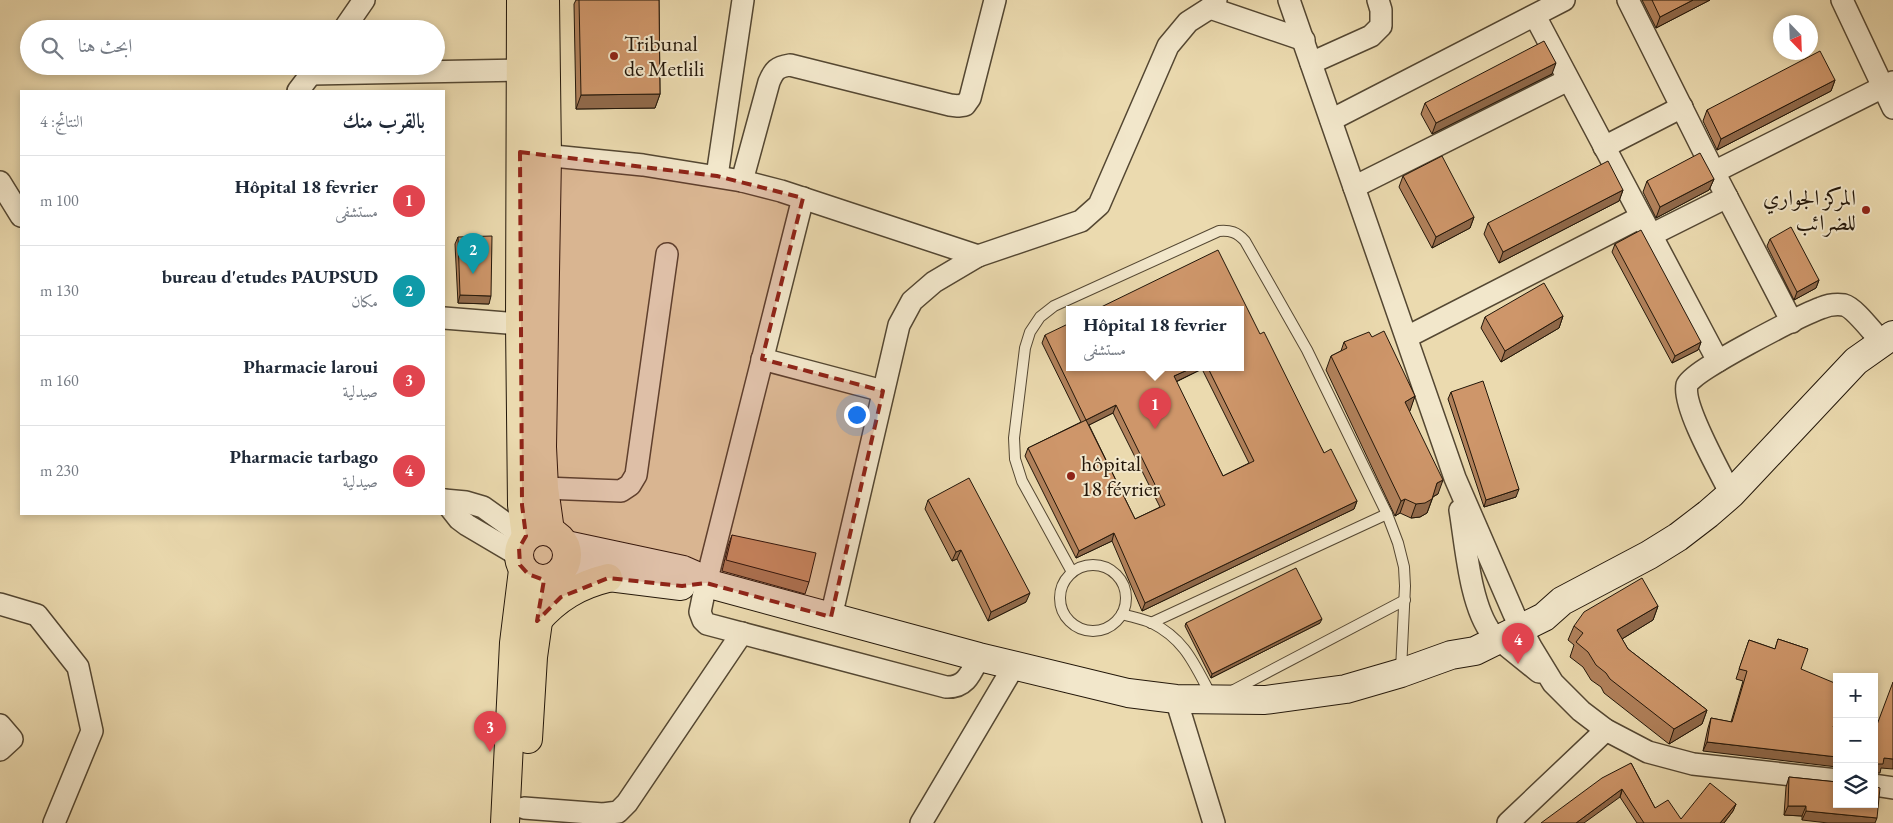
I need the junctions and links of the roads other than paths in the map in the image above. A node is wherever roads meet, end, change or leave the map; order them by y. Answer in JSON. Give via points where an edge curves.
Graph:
{"nodes":[{"id":1,"x":364,"y":0,"type":"edge"},
{"id":2,"x":521,"y":0,"type":"edge"},
{"id":3,"x":545,"y":0,"type":"edge"},
{"id":4,"x":743,"y":0,"type":"edge"},
{"id":5,"x":995,"y":0,"type":"edge"},
{"id":6,"x":1290,"y":0,"type":"edge"},
{"id":7,"x":1378,"y":0,"type":"edge"},
{"id":8,"x":1564,"y":0,"type":"edge"},
{"id":9,"x":1628,"y":0,"type":"edge"},
{"id":10,"x":1842,"y":0,"type":"edge"},
{"id":11,"x":1213,"y":4,"type":"edge"},
{"id":12,"x":1534,"y":16,"type":"junction"},
{"id":13,"x":350,"y":20,"type":"edge"},
{"id":14,"x":1304,"y":40,"type":"junction"},
{"id":15,"x":1311,"y":63,"type":"junction"},
{"id":16,"x":445,"y":70,"type":"edge"},
{"id":17,"x":521,"y":70,"type":"junction"},
{"id":18,"x":311,"y":75,"type":"edge"},
{"id":19,"x":1568,"y":80,"type":"junction"},
{"id":20,"x":1888,"y":85,"type":"edge"},
{"id":21,"x":299,"y":90,"type":"edge"},
{"id":22,"x":1682,"y":107,"type":"junction"},
{"id":23,"x":1893,"y":108,"type":"edge"},
{"id":24,"x":1332,"y":120,"type":"junction"},
{"id":25,"x":1604,"y":147,"type":"junction"},
{"id":26,"x":533,"y":154,"type":"junction"},
{"id":27,"x":1714,"y":172,"type":"junction"},
{"id":28,"x":717,"y":176,"type":"junction"},
{"id":29,"x":742,"y":181,"type":"junction"},
{"id":30,"x":0,"y":182,"type":"edge"},
{"id":31,"x":1354,"y":187,"type":"junction"},
{"id":32,"x":1727,"y":196,"type":"junction"},
{"id":33,"x":803,"y":198,"type":"junction"},
{"id":34,"x":20,"y":214,"type":"edge"},
{"id":35,"x":1641,"y":217,"type":"junction"},
{"id":36,"x":1651,"y":235,"type":"junction"},
{"id":37,"x":667,"y":254,"type":"dead end"},
{"id":38,"x":978,"y":256,"type":"junction"},
{"id":39,"x":445,"y":318,"type":"edge"},
{"id":40,"x":1792,"y":322,"type":"junction"},
{"id":41,"x":520,"y":324,"type":"junction"},
{"id":42,"x":1407,"y":337,"type":"junction"},
{"id":43,"x":1887,"y":338,"type":"edge"},
{"id":44,"x":762,"y":359,"type":"junction"},
{"id":45,"x":1718,"y":361,"type":"junction"},
{"id":46,"x":883,"y":391,"type":"junction"},
{"id":47,"x":1455,"y":478,"type":"junction"},
{"id":48,"x":544,"y":488,"type":"junction"},
{"id":49,"x":1730,"y":494,"type":"junction"},
{"id":50,"x":445,"y":500,"type":"edge"},
{"id":51,"x":1387,"y":514,"type":"junction"},
{"id":52,"x":539,"y":553,"type":"junction"},
{"id":53,"x":1072,"y":572,"type":"junction"},
{"id":54,"x":608,"y":578,"type":"junction"},
{"id":55,"x":706,"y":583,"type":"junction"},
{"id":56,"x":1405,"y":600,"type":"junction"},
{"id":57,"x":0,"y":604,"type":"edge"},
{"id":58,"x":1122,"y":614,"type":"junction"},
{"id":59,"x":831,"y":617,"type":"junction"},
{"id":60,"x":537,"y":621,"type":"junction"},
{"id":61,"x":1151,"y":623,"type":"junction"},
{"id":62,"x":1505,"y":627,"type":"junction"},
{"id":63,"x":742,"y":633,"type":"junction"},
{"id":64,"x":979,"y":657,"type":"junction"},
{"id":65,"x":1014,"y":666,"type":"junction"},
{"id":66,"x":1401,"y":674,"type":"junction"},
{"id":67,"x":1176,"y":698,"type":"junction"},
{"id":68,"x":1214,"y":700,"type":"junction"},
{"id":69,"x":0,"y":725,"type":"edge"},
{"id":70,"x":1606,"y":730,"type":"junction"},
{"id":71,"x":0,"y":750,"type":"edge"},
{"id":72,"x":1833,"y":780,"type":"edge"},
{"id":73,"x":517,"y":818,"type":"edge"},
{"id":74,"x":54,"y":823,"type":"edge"},
{"id":75,"x":920,"y":823,"type":"edge"},
{"id":76,"x":1214,"y":823,"type":"edge"},
{"id":77,"x":1508,"y":823,"type":"edge"}],
"edges":[{"from":1,"to":13,"type":"street"},
{"from":2,"to":17,"type":"main road"},
{"from":3,"to":26,"type":"main road"},
{"from":4,"to":28,"type":"street"},
{"from":5,"to":29,"type":"street","via":[[970,98],[965,105],[950,105],[790,65],[779,67],[770,82]]},
{"from":6,"to":14,"type":"street"},
{"from":7,"to":15,"type":"street","via":[[1381,26],[1371,36]]},
{"from":8,"to":12,"type":"street"},
{"from":9,"to":22,"type":"street"},
{"from":10,"to":20,"type":"street"},
{"from":11,"to":14,"type":"street"},
{"from":11,"to":38,"type":"street","via":[[1188,22],[1168,46],[1098,205],[1081,221]]},
{"from":12,"to":19,"type":"street"},
{"from":12,"to":24,"type":"street"},
{"from":14,"to":15,"type":"street"},
{"from":15,"to":24,"type":"street"},
{"from":16,"to":17,"type":"street"},
{"from":17,"to":26,"type":"main road"},
{"from":18,"to":21,"type":"street"},
{"from":19,"to":25,"type":"street"},
{"from":19,"to":31,"type":"street"},
{"from":20,"to":23,"type":"street"},
{"from":20,"to":27,"type":"street"},
{"from":22,"to":25,"type":"street"},
{"from":22,"to":27,"type":"street"},
{"from":24,"to":31,"type":"street"},
{"from":25,"to":35,"type":"street"},
{"from":26,"to":28,"type":"street"},
{"from":26,"to":41,"type":"main road"},
{"from":26,"to":48,"type":"main road"},
{"from":27,"to":32,"type":"street"},
{"from":28,"to":29,"type":"street"},
{"from":29,"to":33,"type":"street"},
{"from":30,"to":34,"type":"street"},
{"from":31,"to":42,"type":"street"},
{"from":32,"to":36,"type":"street"},
{"from":32,"to":40,"type":"street"},
{"from":33,"to":38,"type":"street"},
{"from":33,"to":44,"type":"street"},
{"from":35,"to":36,"type":"street"},
{"from":35,"to":42,"type":"street"},
{"from":36,"to":45,"type":"street"},
{"from":37,"to":48,"type":"street","via":[[636,475],[621,491]]},
{"from":38,"to":46,"type":"street","via":[[934,282],[912,301],[899,325]]},
{"from":39,"to":41,"type":"street"},
{"from":40,"to":43,"type":"street","via":[[1834,304],[1846,306]]},
{"from":40,"to":45,"type":"street"},
{"from":41,"to":52,"type":"main road","via":[[522,505]]},
{"from":42,"to":47,"type":"street"},
{"from":43,"to":49,"type":"main road","via":[[1856,361]]},
{"from":44,"to":46,"type":"street"},
{"from":44,"to":55,"type":"street"},
{"from":45,"to":49,"type":"street","via":[[1696,374],[1688,383],[1686,394],[1690,411]]},
{"from":46,"to":59,"type":"street"},
{"from":47,"to":62,"type":"street"},
{"from":47,"to":62,"type":"street","via":[[1476,599]]},
{"from":48,"to":52,"type":"main road"},
{"from":49,"to":62,"type":"main road","via":[[1678,537],[1649,555],[1562,601],[1536,604]]},
{"from":50,"to":52,"type":"street","via":[[483,508]]},
{"from":51,"to":53,"type":"lane","via":[[1307,350],[1244,241],[1238,234],[1219,231],[1054,306],[1040,317],[1030,332],[1025,348],[1014,438],[1015,459],[1022,481]]},
{"from":51,"to":56,"type":"lane","via":[[1404,567]]},
{"from":51,"to":61,"type":"lane"},
{"from":52,"to":54,"type":"main road"},
{"from":52,"to":55,"type":"main road","via":[[683,570]]},
{"from":52,"to":60,"type":"main road"},
{"from":52,"to":73,"type":"main road","via":[[514,643]]},
{"from":53,"to":58,"type":"lane","via":[[1096,565],[1119,577],[1125,589],[1126,602]]},
{"from":53,"to":58,"type":"lane","via":[[1059,594],[1061,608],[1077,628],[1102,630],[1114,624]]},
{"from":54,"to":55,"type":"main road","via":[[682,586]]},
{"from":54,"to":60,"type":"main road","via":[[591,582],[562,597]]},
{"from":55,"to":59,"type":"main road"},
{"from":55,"to":63,"type":"street","via":[[700,612],[704,620]]},
{"from":56,"to":66,"type":"lane"},
{"from":56,"to":68,"type":"lane"},
{"from":57,"to":74,"type":"street","via":[[37,615],[78,667],[92,731]]},
{"from":58,"to":61,"type":"lane"},
{"from":59,"to":64,"type":"main road"},
{"from":60,"to":73,"type":"main road"},
{"from":61,"to":68,"type":"lane","via":[[1180,642]]},
{"from":62,"to":66,"type":"main road","via":[[1460,641],[1450,655]]},
{"from":62,"to":70,"type":"street","via":[[1553,683]]},
{"from":63,"to":64,"type":"street","via":[[953,688],[968,680]]},
{"from":63,"to":73,"type":"street","via":[[618,812]]},
{"from":64,"to":65,"type":"main road"},
{"from":65,"to":67,"type":"main road","via":[[1128,693]]},
{"from":65,"to":75,"type":"street"},
{"from":66,"to":68,"type":"main road","via":[[1306,696]]},
{"from":67,"to":68,"type":"main road"},
{"from":67,"to":76,"type":"street"},
{"from":69,"to":71,"type":"street","via":[[12,739]]},
{"from":70,"to":72,"type":"street","via":[[1648,752],[1694,764]]},
{"from":70,"to":77,"type":"street"}]}
